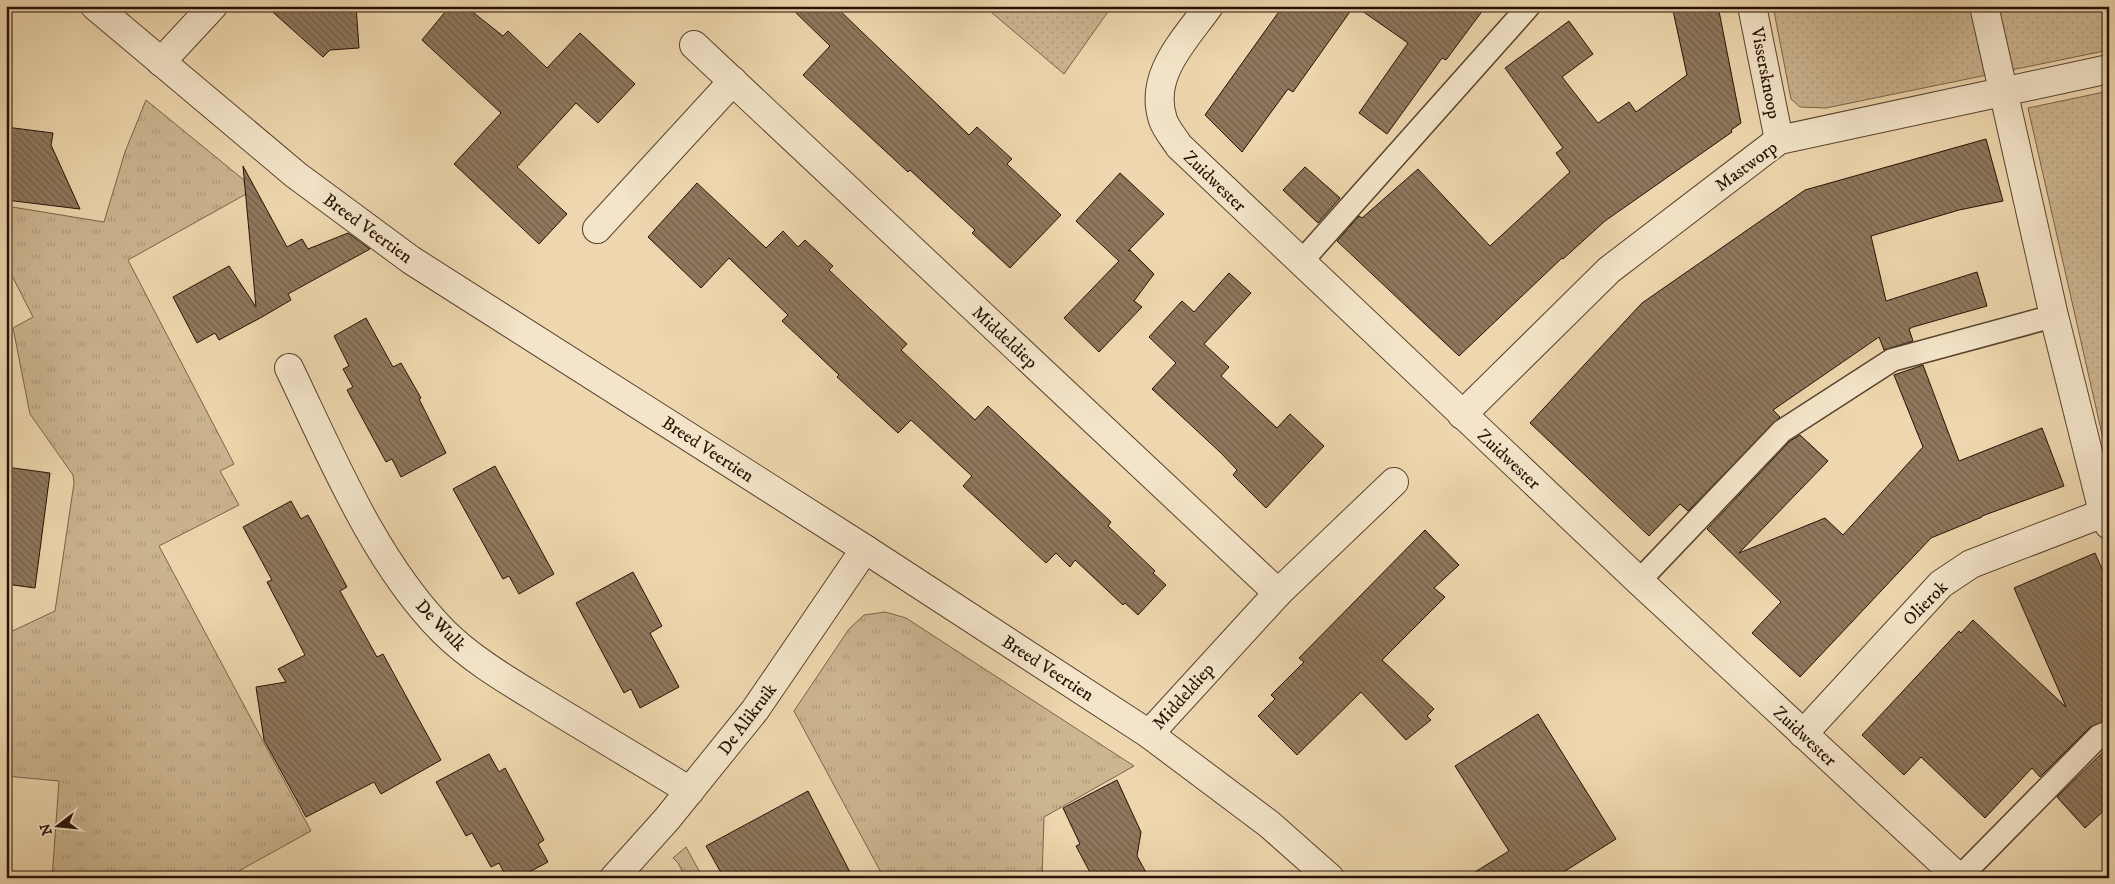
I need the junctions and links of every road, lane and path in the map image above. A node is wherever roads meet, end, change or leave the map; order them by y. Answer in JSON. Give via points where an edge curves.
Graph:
{"nodes":[{"id":1,"x":95,"y":6,"type":"edge"},
{"id":2,"x":213,"y":6,"type":"edge"},
{"id":3,"x":1209,"y":6,"type":"edge"},
{"id":4,"x":1529,"y":6,"type":"edge"},
{"id":5,"x":1752,"y":6,"type":"edge"},
{"id":6,"x":1984,"y":6,"type":"edge"},
{"id":7,"x":694,"y":45,"type":"dead end"},
{"id":8,"x":161,"y":62,"type":"junction"},
{"id":9,"x":2109,"y":69,"type":"edge"},
{"id":10,"x":733,"y":81,"type":"junction"},
{"id":11,"x":2002,"y":90,"type":"junction"},
{"id":12,"x":1779,"y":140,"type":"junction"},
{"id":13,"x":597,"y":228,"type":"dead end"},
{"id":14,"x":1300,"y":262,"type":"junction"},
{"id":15,"x":2054,"y":316,"type":"junction"},
{"id":16,"x":288,"y":368,"type":"dead end"},
{"id":17,"x":1462,"y":415,"type":"junction"},
{"id":18,"x":1394,"y":482,"type":"dead end"},
{"id":19,"x":2107,"y":516,"type":"edge"},
{"id":20,"x":866,"y":549,"type":"junction"},
{"id":21,"x":1639,"y":581,"type":"junction"},
{"id":22,"x":1278,"y":592,"type":"junction"},
{"id":23,"x":2109,"y":732,"type":"edge"},
{"id":24,"x":1149,"y":734,"type":"junction"},
{"id":25,"x":1803,"y":734,"type":"junction"},
{"id":26,"x":690,"y":791,"type":"junction"},
{"id":27,"x":614,"y":878,"type":"edge"},
{"id":28,"x":1330,"y":878,"type":"edge"},
{"id":29,"x":1959,"y":878,"type":"edge"}],
"edges":[{"from":1,"to":8,"type":"street","name":"Breed Veertien"},
{"from":2,"to":8,"type":"street"},
{"from":3,"to":14,"type":"street","name":"Zuidwester","via":[[1168,63],[1158,91],[1163,120],[1179,146]]},
{"from":4,"to":14,"type":"lane"},
{"from":5,"to":12,"type":"street","name":"Vissersknoop"},
{"from":6,"to":11,"type":"street"},
{"from":7,"to":10,"type":"street","name":"Middeldiep"},
{"from":8,"to":20,"type":"street","name":"Breed Veertien","via":[[296,175],[411,260]]},
{"from":9,"to":11,"type":"street","name":"Mastworp"},
{"from":10,"to":13,"type":"street"},
{"from":10,"to":22,"type":"street","name":"Middeldiep"},
{"from":11,"to":12,"type":"street","name":"Mastworp"},
{"from":11,"to":15,"type":"street"},
{"from":12,"to":17,"type":"street","name":"Mastworp","via":[[1609,270]]},
{"from":14,"to":17,"type":"street","name":"Zuidwester"},
{"from":15,"to":19,"type":"street"},
{"from":15,"to":21,"type":"lane","via":[[1892,360],[1782,431]]},
{"from":16,"to":26,"type":"street","name":"De Wulk","via":[[367,525],[398,578],[443,631],[469,654],[525,691]]},
{"from":17,"to":21,"type":"street","name":"Zuidwester"},
{"from":18,"to":22,"type":"street","name":"Middeldiep"},
{"from":19,"to":25,"type":"street","name":"Olierok","via":[[1971,564],[1941,584]]},
{"from":20,"to":24,"type":"street","name":"Breed Veertien"},
{"from":20,"to":26,"type":"street","name":"De Alikruik","via":[[755,710]]},
{"from":21,"to":25,"type":"street","name":"Zuidwester"},
{"from":22,"to":24,"type":"street","name":"Middeldiep"},
{"from":23,"to":29,"type":"lane","via":[[2099,736]]},
{"from":24,"to":28,"type":"street","name":"Breed Veertien","via":[[1269,824]]},
{"from":25,"to":29,"type":"street","name":"Zuidwester"},
{"from":26,"to":27,"type":"street","name":"De Alikruik"}]}
